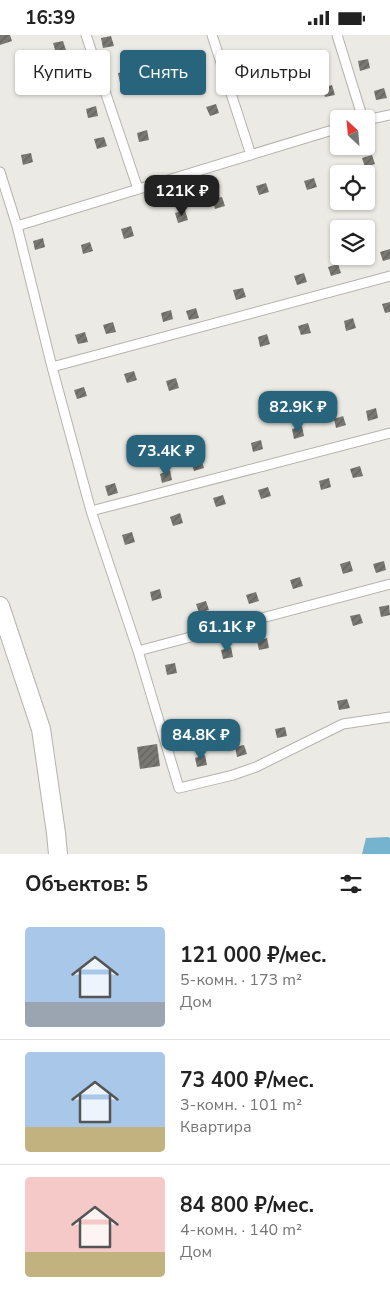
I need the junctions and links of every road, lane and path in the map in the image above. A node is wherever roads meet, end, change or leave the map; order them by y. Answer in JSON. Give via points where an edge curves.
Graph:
{"nodes":[{"id":1,"x":86,"y":35,"type":"edge"},
{"id":2,"x":212,"y":35,"type":"edge"},
{"id":3,"x":336,"y":35,"type":"edge"},
{"id":4,"x":362,"y":110,"type":"edge"},
{"id":5,"x":390,"y":115,"type":"edge"},
{"id":6,"x":375,"y":117,"type":"edge"},
{"id":7,"x":330,"y":131,"type":"edge"},
{"id":8,"x":251,"y":155,"type":"junction"},
{"id":9,"x":0,"y":172,"type":"edge"},
{"id":10,"x":138,"y":189,"type":"junction"},
{"id":11,"x":17,"y":226,"type":"junction"},
{"id":12,"x":390,"y":277,"type":"edge"},
{"id":13,"x":52,"y":367,"type":"junction"},
{"id":14,"x":390,"y":433,"type":"edge"},
{"id":15,"x":91,"y":511,"type":"junction"},
{"id":16,"x":390,"y":584,"type":"edge"},
{"id":17,"x":0,"y":606,"type":"edge"},
{"id":18,"x":138,"y":651,"type":"junction"},
{"id":19,"x":390,"y":717,"type":"edge"},
{"id":20,"x":58,"y":854,"type":"edge"}],
"edges":[{"from":1,"to":10,"type":"lane"},
{"from":2,"to":8,"type":"lane"},
{"from":3,"to":4,"type":"lane"},
{"from":5,"to":6,"type":"lane"},
{"from":7,"to":8,"type":"lane"},
{"from":8,"to":10,"type":"lane"},
{"from":9,"to":11,"type":"lane"},
{"from":10,"to":11,"type":"lane"},
{"from":11,"to":13,"type":"lane"},
{"from":12,"to":13,"type":"lane"},
{"from":13,"to":15,"type":"lane"},
{"from":14,"to":15,"type":"lane"},
{"from":15,"to":18,"type":"lane"},
{"from":16,"to":18,"type":"lane"},
{"from":17,"to":20,"type":"street","via":[[41,729]]},
{"from":18,"to":19,"type":"lane","via":[[179,788],[256,767],[343,723]]}]}
